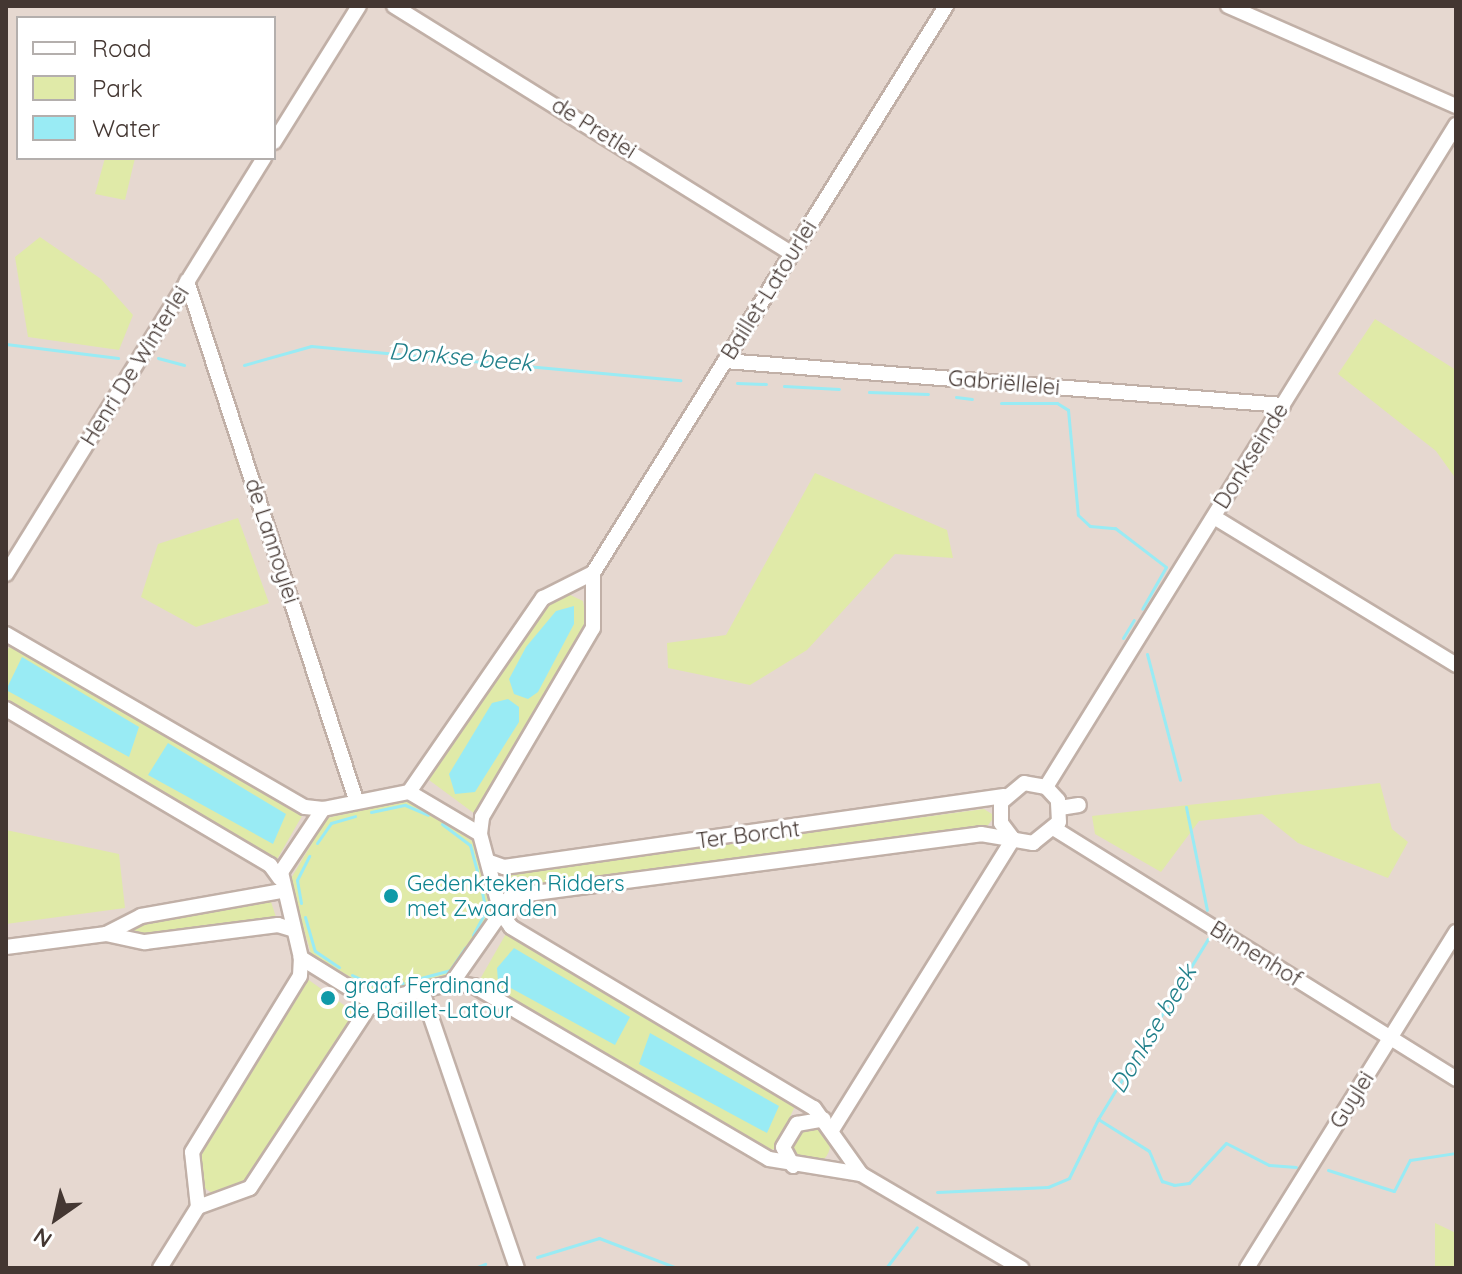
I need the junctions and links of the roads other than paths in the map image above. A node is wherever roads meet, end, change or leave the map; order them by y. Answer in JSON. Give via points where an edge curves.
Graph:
{"nodes":[{"id":1,"x":359,"y":6,"type":"edge"},
{"id":2,"x":394,"y":6,"type":"edge"},
{"id":3,"x":946,"y":6,"type":"edge"},
{"id":4,"x":1228,"y":6,"type":"edge"},
{"id":5,"x":1456,"y":106,"type":"edge"},
{"id":6,"x":1456,"y":125,"type":"edge"},
{"id":7,"x":276,"y":139,"type":"edge"},
{"id":8,"x":263,"y":160,"type":"edge"},
{"id":9,"x":792,"y":254,"type":"junction"},
{"id":10,"x":187,"y":281,"type":"junction"},
{"id":11,"x":725,"y":361,"type":"junction"},
{"id":12,"x":1283,"y":405,"type":"junction"},
{"id":13,"x":1214,"y":517,"type":"junction"},
{"id":14,"x":593,"y":573,"type":"junction"},
{"id":15,"x":6,"y":574,"type":"edge"},
{"id":16,"x":6,"y":634,"type":"edge"},
{"id":17,"x":1456,"y":665,"type":"edge"},
{"id":18,"x":6,"y":709,"type":"edge"},
{"id":19,"x":1046,"y":787,"type":"junction"},
{"id":20,"x":409,"y":792,"type":"junction"},
{"id":21,"x":1005,"y":796,"type":"junction"},
{"id":22,"x":356,"y":800,"type":"junction"},
{"id":23,"x":1079,"y":805,"type":"dead end"},
{"id":24,"x":1060,"y":808,"type":"junction"},
{"id":25,"x":323,"y":809,"type":"junction"},
{"id":26,"x":1055,"y":829,"type":"junction"},
{"id":27,"x":480,"y":834,"type":"junction"},
{"id":28,"x":1013,"y":839,"type":"junction"},
{"id":29,"x":490,"y":862,"type":"junction"},
{"id":30,"x":280,"y":885,"type":"junction"},
{"id":31,"x":500,"y":909,"type":"junction"},
{"id":32,"x":291,"y":929,"type":"junction"},
{"id":33,"x":1456,"y":932,"type":"edge"},
{"id":34,"x":106,"y":934,"type":"junction"},
{"id":35,"x":6,"y":947,"type":"edge"},
{"id":36,"x":301,"y":958,"type":"junction"},
{"id":37,"x":452,"y":983,"type":"junction"},
{"id":38,"x":423,"y":994,"type":"junction"},
{"id":39,"x":372,"y":1002,"type":"junction"},
{"id":40,"x":1391,"y":1038,"type":"junction"},
{"id":41,"x":1456,"y":1079,"type":"edge"},
{"id":42,"x":828,"y":1124,"type":"junction"},
{"id":43,"x":793,"y":1166,"type":"junction"},
{"id":44,"x":861,"y":1174,"type":"junction"},
{"id":45,"x":198,"y":1207,"type":"junction"},
{"id":46,"x":160,"y":1268,"type":"edge"},
{"id":47,"x":516,"y":1268,"type":"edge"},
{"id":48,"x":1021,"y":1268,"type":"edge"},
{"id":49,"x":1247,"y":1268,"type":"edge"}],
"edges":[{"from":1,"to":7,"type":"street"},
{"from":2,"to":9,"type":"street","name":"de Pretlei"},
{"from":3,"to":9,"type":"street","name":"Baillet-Latourlei"},
{"from":4,"to":5,"type":"street"},
{"from":6,"to":12,"type":"street","name":"Donkseinde"},
{"from":8,"to":10,"type":"street","name":"Henri De Winterlei"},
{"from":9,"to":11,"type":"street","name":"Baillet-Latourlei"},
{"from":10,"to":15,"type":"street","name":"Henri De Winterlei"},
{"from":10,"to":22,"type":"street","name":"de Lannoylei"},
{"from":11,"to":12,"type":"street","name":"Gabriëllelei"},
{"from":11,"to":14,"type":"street","name":"Baillet-Latourlei"},
{"from":12,"to":13,"type":"street","name":"Donkseinde"},
{"from":13,"to":17,"type":"street"},
{"from":13,"to":19,"type":"street","name":"Donkseinde"},
{"from":14,"to":20,"type":"street","via":[[543,598]]},
{"from":14,"to":27,"type":"street","via":[[593,628],[482,817]]},
{"from":16,"to":25,"type":"street","via":[[305,807]]},
{"from":18,"to":30,"type":"street","via":[[270,865]]},
{"from":19,"to":21,"type":"street","via":[[1028,782]]},
{"from":19,"to":24,"type":"street"},
{"from":20,"to":22,"type":"street"},
{"from":20,"to":27,"type":"street"},
{"from":21,"to":28,"type":"street","via":[[999,815]]},
{"from":21,"to":29,"type":"street","name":"Ter Borcht","via":[[519,865]]},
{"from":22,"to":25,"type":"street"},
{"from":23,"to":24,"type":"street"},
{"from":24,"to":26,"type":"street"},
{"from":25,"to":30,"type":"street"},
{"from":26,"to":28,"type":"street","via":[[1033,843]]},
{"from":26,"to":40,"type":"street","name":"Binnenhof"},
{"from":27,"to":29,"type":"street"},
{"from":28,"to":31,"type":"street","name":"Ter Borcht","via":[[965,836],[512,896]]},
{"from":28,"to":42,"type":"street"},
{"from":29,"to":31,"type":"street"},
{"from":30,"to":32,"type":"street"},
{"from":30,"to":34,"type":"street","via":[[141,916]]},
{"from":31,"to":37,"type":"street"},
{"from":31,"to":42,"type":"street","via":[[511,927]]},
{"from":32,"to":34,"type":"street","via":[[278,925],[145,942]]},
{"from":32,"to":36,"type":"street"},
{"from":33,"to":40,"type":"street","name":"Guylei"},
{"from":34,"to":35,"type":"street"},
{"from":36,"to":39,"type":"street"},
{"from":36,"to":45,"type":"street","via":[[300,976],[192,1152]]},
{"from":37,"to":38,"type":"street"},
{"from":37,"to":43,"type":"street","via":[[474,986],[769,1159]]},
{"from":38,"to":39,"type":"street"},
{"from":38,"to":47,"type":"street"},
{"from":39,"to":45,"type":"street","via":[[250,1188]]},
{"from":40,"to":41,"type":"street","name":"Binnenhof"},
{"from":40,"to":49,"type":"street","name":"Guylei"},
{"from":42,"to":43,"type":"street","via":[[797,1124],[783,1147]]},
{"from":42,"to":44,"type":"street"},
{"from":43,"to":44,"type":"street"},
{"from":44,"to":48,"type":"street"},
{"from":45,"to":46,"type":"street"}]}
